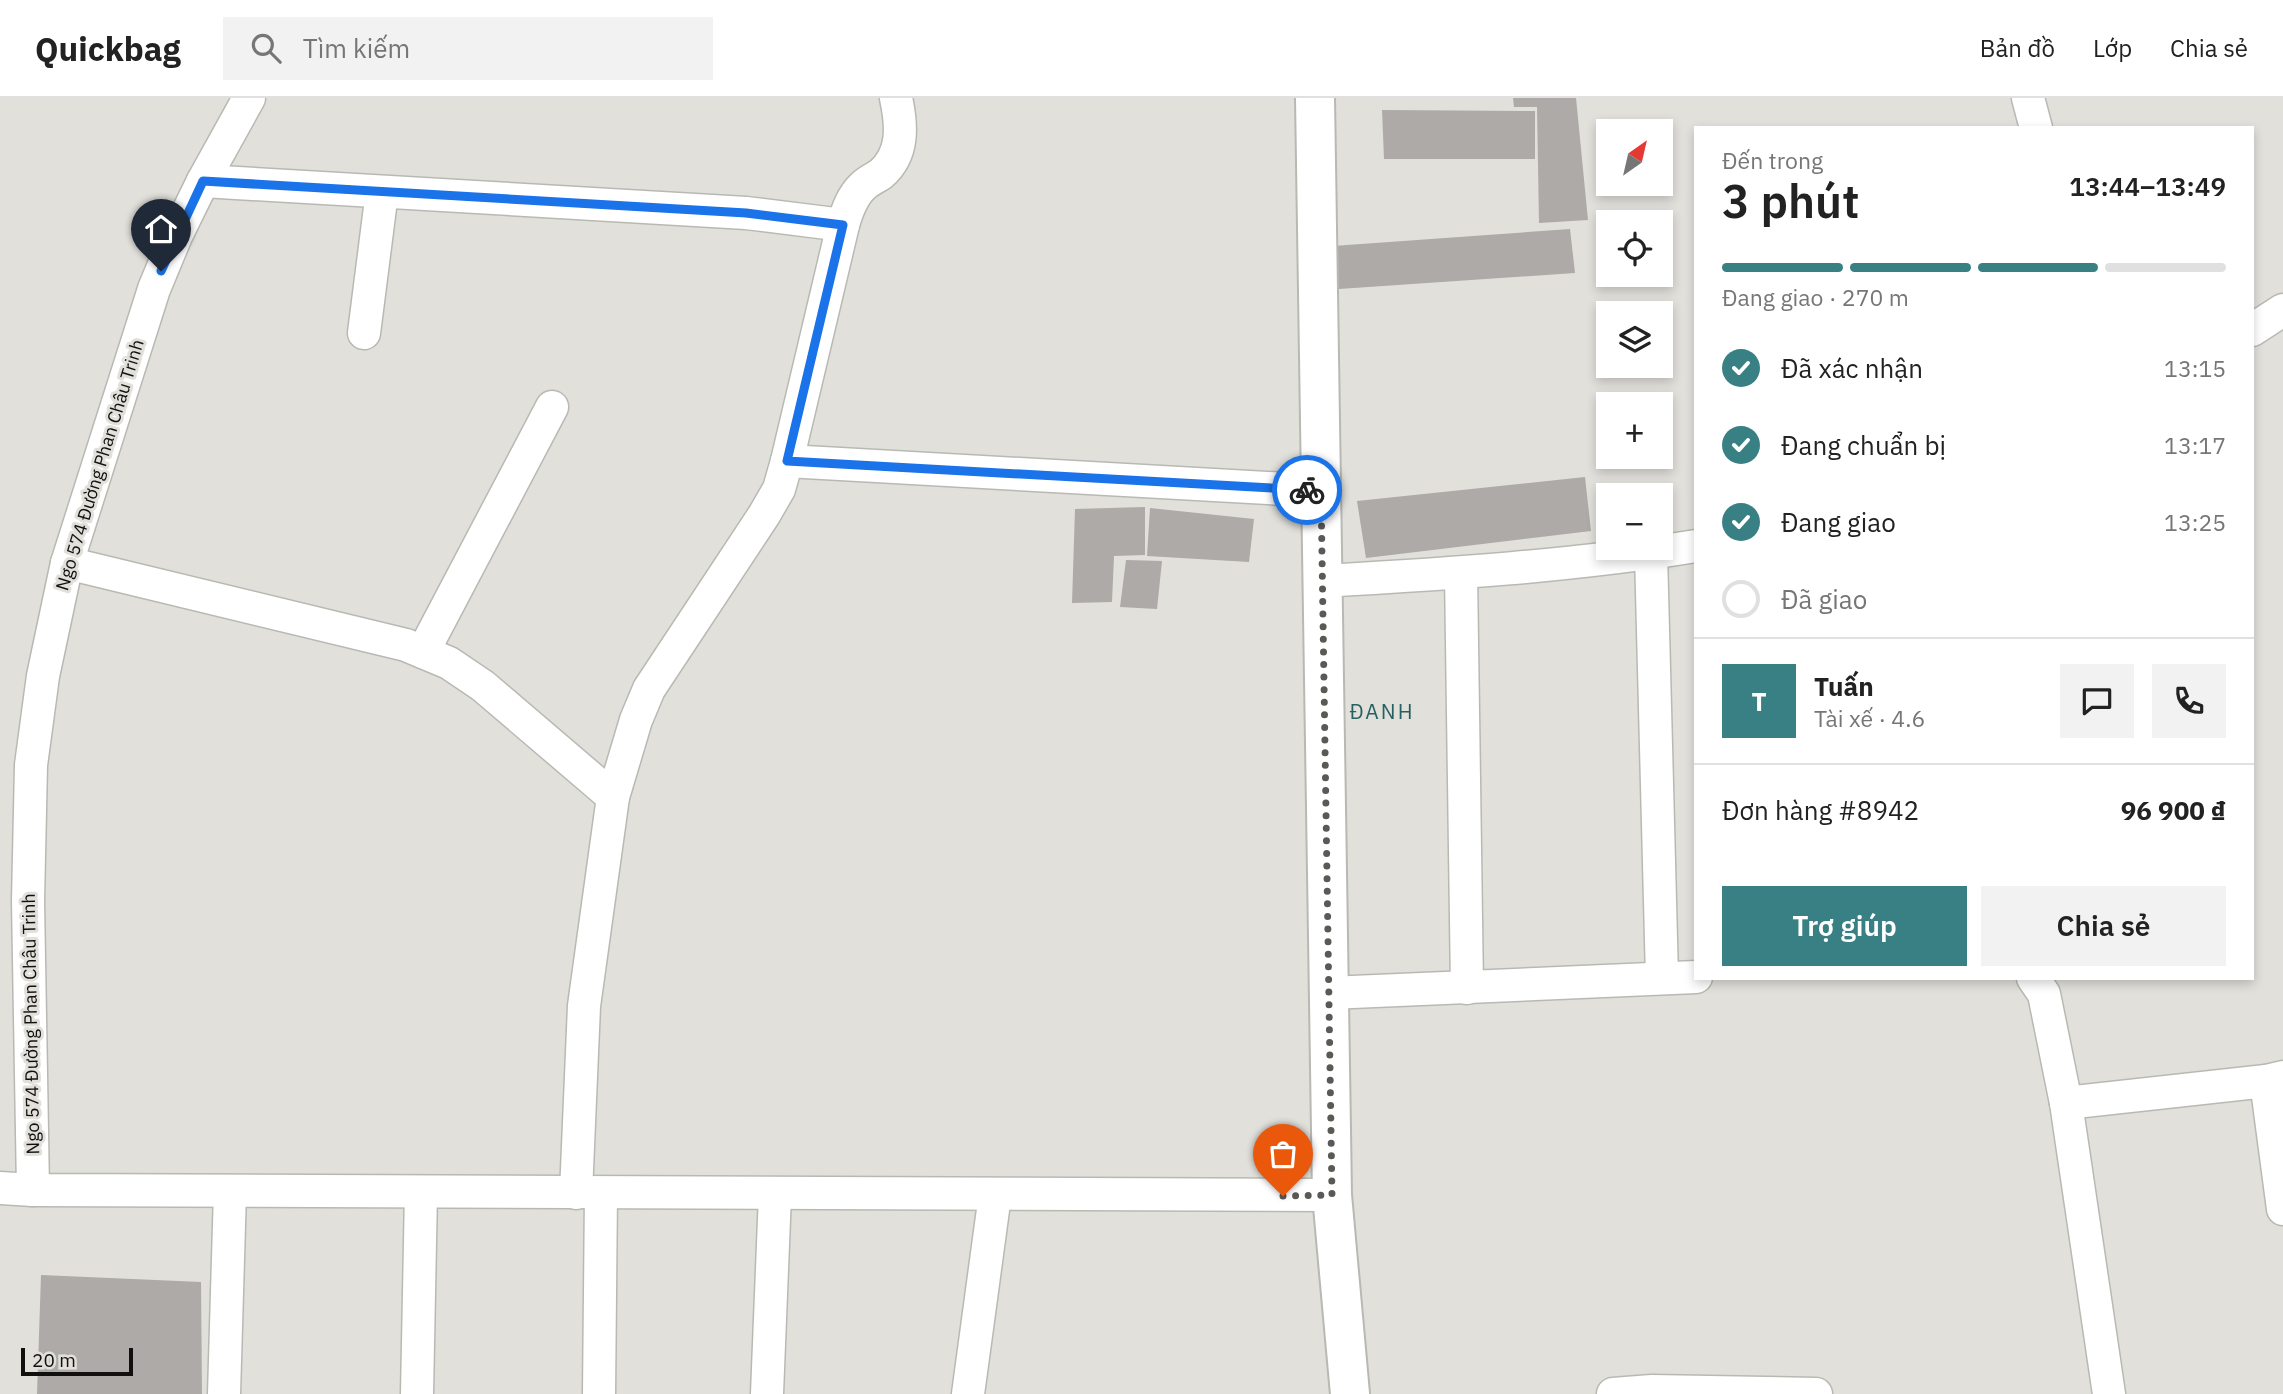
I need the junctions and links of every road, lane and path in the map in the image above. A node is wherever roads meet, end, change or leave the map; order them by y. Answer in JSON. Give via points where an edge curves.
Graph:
{"nodes":[{"id":1,"x":249,"y":98,"type":"edge"},
{"id":2,"x":896,"y":98,"type":"edge"},
{"id":3,"x":1315,"y":98,"type":"edge"},
{"id":4,"x":2028,"y":98,"type":"edge"},
{"id":5,"x":2035,"y":126,"type":"edge"},
{"id":6,"x":203,"y":181,"type":"junction"},
{"id":7,"x":382,"y":192,"type":"junction"},
{"id":8,"x":843,"y":225,"type":"junction"},
{"id":9,"x":2283,"y":310,"type":"edge"},
{"id":10,"x":2254,"y":329,"type":"edge"},
{"id":11,"x":364,"y":333,"type":"dead end"},
{"id":12,"x":552,"y":407,"type":"dead end"},
{"id":13,"x":787,"y":461,"type":"junction"},
{"id":14,"x":1321,"y":491,"type":"junction"},
{"id":15,"x":1694,"y":546,"type":"edge"},
{"id":16,"x":1673,"y":550,"type":"edge"},
{"id":17,"x":1596,"y":560,"type":"edge"},
{"id":18,"x":1651,"y":560,"type":"edge"},
{"id":19,"x":67,"y":563,"type":"junction"},
{"id":20,"x":1461,"y":573,"type":"junction"},
{"id":21,"x":1322,"y":581,"type":"junction"},
{"id":22,"x":423,"y":652,"type":"junction"},
{"id":23,"x":613,"y":797,"type":"junction"},
{"id":24,"x":1694,"y":976,"type":"edge"},
{"id":25,"x":1662,"y":978,"type":"junction"},
{"id":26,"x":2034,"y":980,"type":"edge"},
{"id":27,"x":1467,"y":988,"type":"junction"},
{"id":28,"x":1329,"y":993,"type":"junction"},
{"id":29,"x":2274,"y":1079,"type":"edge"},
{"id":30,"x":2066,"y":1103,"type":"junction"},
{"id":31,"x":0,"y":1188,"type":"edge"},
{"id":32,"x":33,"y":1190,"type":"junction"},
{"id":33,"x":230,"y":1191,"type":"junction"},
{"id":34,"x":421,"y":1192,"type":"junction"},
{"id":35,"x":588,"y":1193,"type":"junction"},
{"id":36,"x":775,"y":1194,"type":"junction"},
{"id":37,"x":995,"y":1195,"type":"junction"},
{"id":38,"x":1332,"y":1195,"type":"junction"},
{"id":39,"x":2283,"y":1209,"type":"edge"},
{"id":40,"x":224,"y":1394,"type":"edge"},
{"id":41,"x":417,"y":1394,"type":"edge"},
{"id":42,"x":598,"y":1394,"type":"edge"},
{"id":43,"x":767,"y":1394,"type":"edge"},
{"id":44,"x":968,"y":1394,"type":"edge"},
{"id":45,"x":1350,"y":1394,"type":"edge"},
{"id":46,"x":1613,"y":1394,"type":"edge"},
{"id":47,"x":1816,"y":1394,"type":"edge"},
{"id":48,"x":2109,"y":1394,"type":"edge"}],
"edges":[{"from":1,"to":6,"type":"street","name":"Ngo 574 Đường Phan Châu Trinh"},
{"from":2,"to":8,"type":"street","via":[[901,139],[895,160],[863,185],[850,202]]},
{"from":3,"to":14,"type":"street"},
{"from":4,"to":5,"type":"street"},
{"from":6,"to":7,"type":"street"},
{"from":6,"to":19,"type":"street","name":"Ngo 574 Đường Phan Châu Trinh","via":[[154,289]]},
{"from":7,"to":8,"type":"street","via":[[746,213]]},
{"from":7,"to":11,"type":"street"},
{"from":8,"to":13,"type":"street"},
{"from":9,"to":10,"type":"street"},
{"from":12,"to":22,"type":"street"},
{"from":13,"to":14,"type":"street"},
{"from":13,"to":23,"type":"street","via":[[779,489],[764,515],[649,689]]},
{"from":14,"to":21,"type":"street"},
{"from":15,"to":16,"type":"street"},
{"from":17,"to":20,"type":"street"},
{"from":18,"to":25,"type":"street"},
{"from":19,"to":22,"type":"street"},
{"from":19,"to":32,"type":"street","name":"Ngo 574 Đường Phan Châu Trinh","via":[[43,676],[31,765],[28,901]]},
{"from":20,"to":21,"type":"street"},
{"from":20,"to":27,"type":"street"},
{"from":21,"to":28,"type":"street"},
{"from":22,"to":23,"type":"street","via":[[483,685]]},
{"from":23,"to":35,"type":"street","via":[[584,1006]]},
{"from":24,"to":25,"type":"street"},
{"from":25,"to":27,"type":"street"},
{"from":26,"to":30,"type":"street","via":[[2044,994]]},
{"from":27,"to":28,"type":"street"},
{"from":28,"to":38,"type":"street"},
{"from":29,"to":30,"type":"street"},
{"from":29,"to":39,"type":"street"},
{"from":30,"to":48,"type":"street"},
{"from":31,"to":32,"type":"street"},
{"from":32,"to":33,"type":"street"},
{"from":33,"to":34,"type":"street"},
{"from":33,"to":40,"type":"street"},
{"from":34,"to":35,"type":"street"},
{"from":34,"to":41,"type":"street"},
{"from":35,"to":36,"type":"street"},
{"from":35,"to":42,"type":"street"},
{"from":36,"to":37,"type":"street"},
{"from":36,"to":43,"type":"street"},
{"from":37,"to":38,"type":"street"},
{"from":37,"to":44,"type":"street"},
{"from":38,"to":45,"type":"street"},
{"from":46,"to":47,"type":"street"}]}
